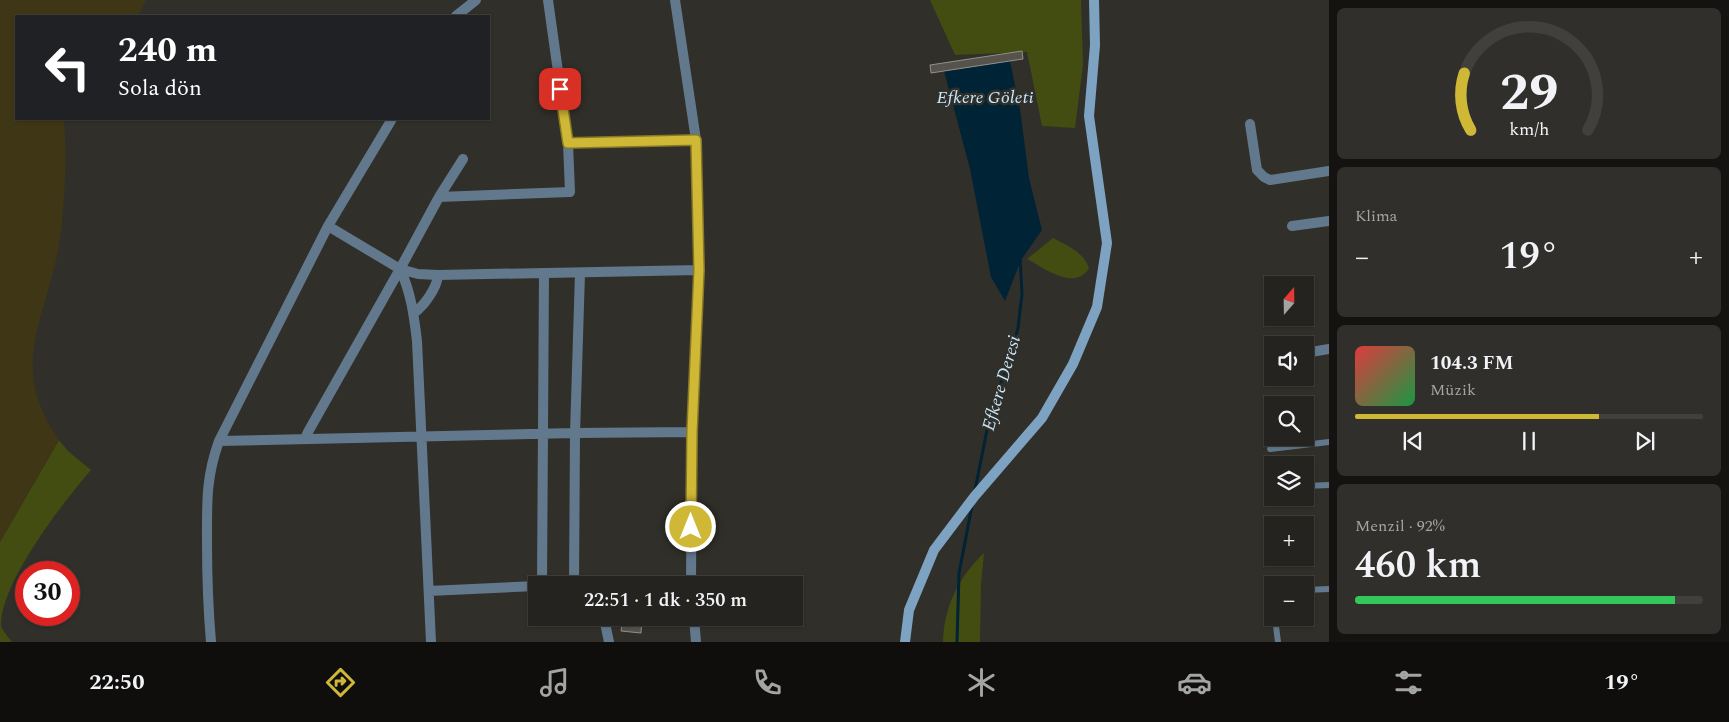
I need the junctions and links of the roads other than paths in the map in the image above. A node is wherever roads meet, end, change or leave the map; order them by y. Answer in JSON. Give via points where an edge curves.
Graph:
{"nodes":[{"id":1,"x":476,"y":0,"type":"edge"},
{"id":2,"x":548,"y":0,"type":"edge"},
{"id":3,"x":675,"y":0,"type":"edge"},
{"id":4,"x":1094,"y":0,"type":"edge"},
{"id":5,"x":457,"y":15,"type":"edge"},
{"id":6,"x":391,"y":120,"type":"edge"},
{"id":7,"x":1250,"y":124,"type":"dead end"},
{"id":8,"x":696,"y":140,"type":"junction"},
{"id":9,"x":568,"y":143,"type":"junction"},
{"id":10,"x":463,"y":159,"type":"dead end"},
{"id":11,"x":1329,"y":171,"type":"edge"},
{"id":12,"x":439,"y":197,"type":"junction"},
{"id":13,"x":1329,"y":221,"type":"edge"},
{"id":14,"x":328,"y":226,"type":"junction"},
{"id":15,"x":1292,"y":226,"type":"dead end"},
{"id":16,"x":400,"y":269,"type":"junction"},
{"id":17,"x":699,"y":270,"type":"junction"},
{"id":18,"x":544,"y":273,"type":"junction"},
{"id":19,"x":580,"y":273,"type":"junction"},
{"id":20,"x":438,"y":275,"type":"junction"},
{"id":21,"x":414,"y":313,"type":"junction"},
{"id":22,"x":1329,"y":349,"type":"edge"},
{"id":23,"x":1314,"y":352,"type":"edge"},
{"id":24,"x":692,"y":432,"type":"junction"},
{"id":25,"x":575,"y":433,"type":"junction"},
{"id":26,"x":542,"y":434,"type":"junction"},
{"id":27,"x":420,"y":437,"type":"junction"},
{"id":28,"x":305,"y":439,"type":"junction"},
{"id":29,"x":218,"y":441,"type":"junction"},
{"id":30,"x":1329,"y":442,"type":"edge"},
{"id":31,"x":1270,"y":449,"type":"dead end"},
{"id":32,"x":1329,"y":485,"type":"edge"},
{"id":33,"x":1314,"y":486,"type":"edge"},
{"id":34,"x":542,"y":576,"type":"edge"},
{"id":35,"x":573,"y":576,"type":"edge"},
{"id":36,"x":691,"y":576,"type":"edge"},
{"id":37,"x":528,"y":586,"type":"edge"},
{"id":38,"x":1329,"y":589,"type":"edge"},
{"id":39,"x":1314,"y":590,"type":"edge"},
{"id":40,"x":429,"y":591,"type":"junction"},
{"id":41,"x":606,"y":626,"type":"edge"},
{"id":42,"x":695,"y":626,"type":"edge"},
{"id":43,"x":1276,"y":626,"type":"edge"},
{"id":44,"x":211,"y":642,"type":"edge"},
{"id":45,"x":431,"y":642,"type":"edge"},
{"id":46,"x":609,"y":642,"type":"edge"},
{"id":47,"x":696,"y":642,"type":"edge"},
{"id":48,"x":905,"y":642,"type":"edge"},
{"id":49,"x":1278,"y":642,"type":"edge"}],
"edges":[{"from":1,"to":5,"type":"street"},
{"from":2,"to":9,"type":"street"},
{"from":3,"to":8,"type":"street"},
{"from":4,"to":48,"type":"street","via":[[1089,116],[1107,243],[1097,307],[1074,364],[1042,418],[974,497],[934,550],[909,610]]},
{"from":6,"to":14,"type":"street"},
{"from":7,"to":11,"type":"street","via":[[1257,170],[1264,177],[1270,180]]},
{"from":8,"to":9,"type":"street"},
{"from":8,"to":17,"type":"street"},
{"from":9,"to":12,"type":"street","via":[[570,192]]},
{"from":10,"to":12,"type":"street"},
{"from":12,"to":16,"type":"street"},
{"from":13,"to":15,"type":"street"},
{"from":14,"to":16,"type":"street"},
{"from":14,"to":29,"type":"street"},
{"from":16,"to":20,"type":"street"},
{"from":16,"to":21,"type":"street"},
{"from":16,"to":28,"type":"street"},
{"from":17,"to":19,"type":"street"},
{"from":17,"to":24,"type":"street"},
{"from":18,"to":19,"type":"street"},
{"from":18,"to":20,"type":"street"},
{"from":18,"to":26,"type":"street"},
{"from":19,"to":25,"type":"street"},
{"from":20,"to":21,"type":"street","via":[[420,309]]},
{"from":21,"to":27,"type":"street"},
{"from":22,"to":23,"type":"street"},
{"from":24,"to":25,"type":"street"},
{"from":24,"to":36,"type":"street"},
{"from":25,"to":26,"type":"street"},
{"from":25,"to":35,"type":"street"},
{"from":26,"to":27,"type":"street"},
{"from":26,"to":34,"type":"street"},
{"from":27,"to":28,"type":"street"},
{"from":27,"to":40,"type":"street"},
{"from":28,"to":29,"type":"street"},
{"from":29,"to":44,"type":"street","via":[[207,486]]},
{"from":30,"to":31,"type":"lane"},
{"from":32,"to":33,"type":"lane"},
{"from":37,"to":40,"type":"street"},
{"from":38,"to":39,"type":"lane"},
{"from":40,"to":45,"type":"street"},
{"from":41,"to":46,"type":"street"},
{"from":42,"to":47,"type":"street"},
{"from":43,"to":49,"type":"lane"}]}
